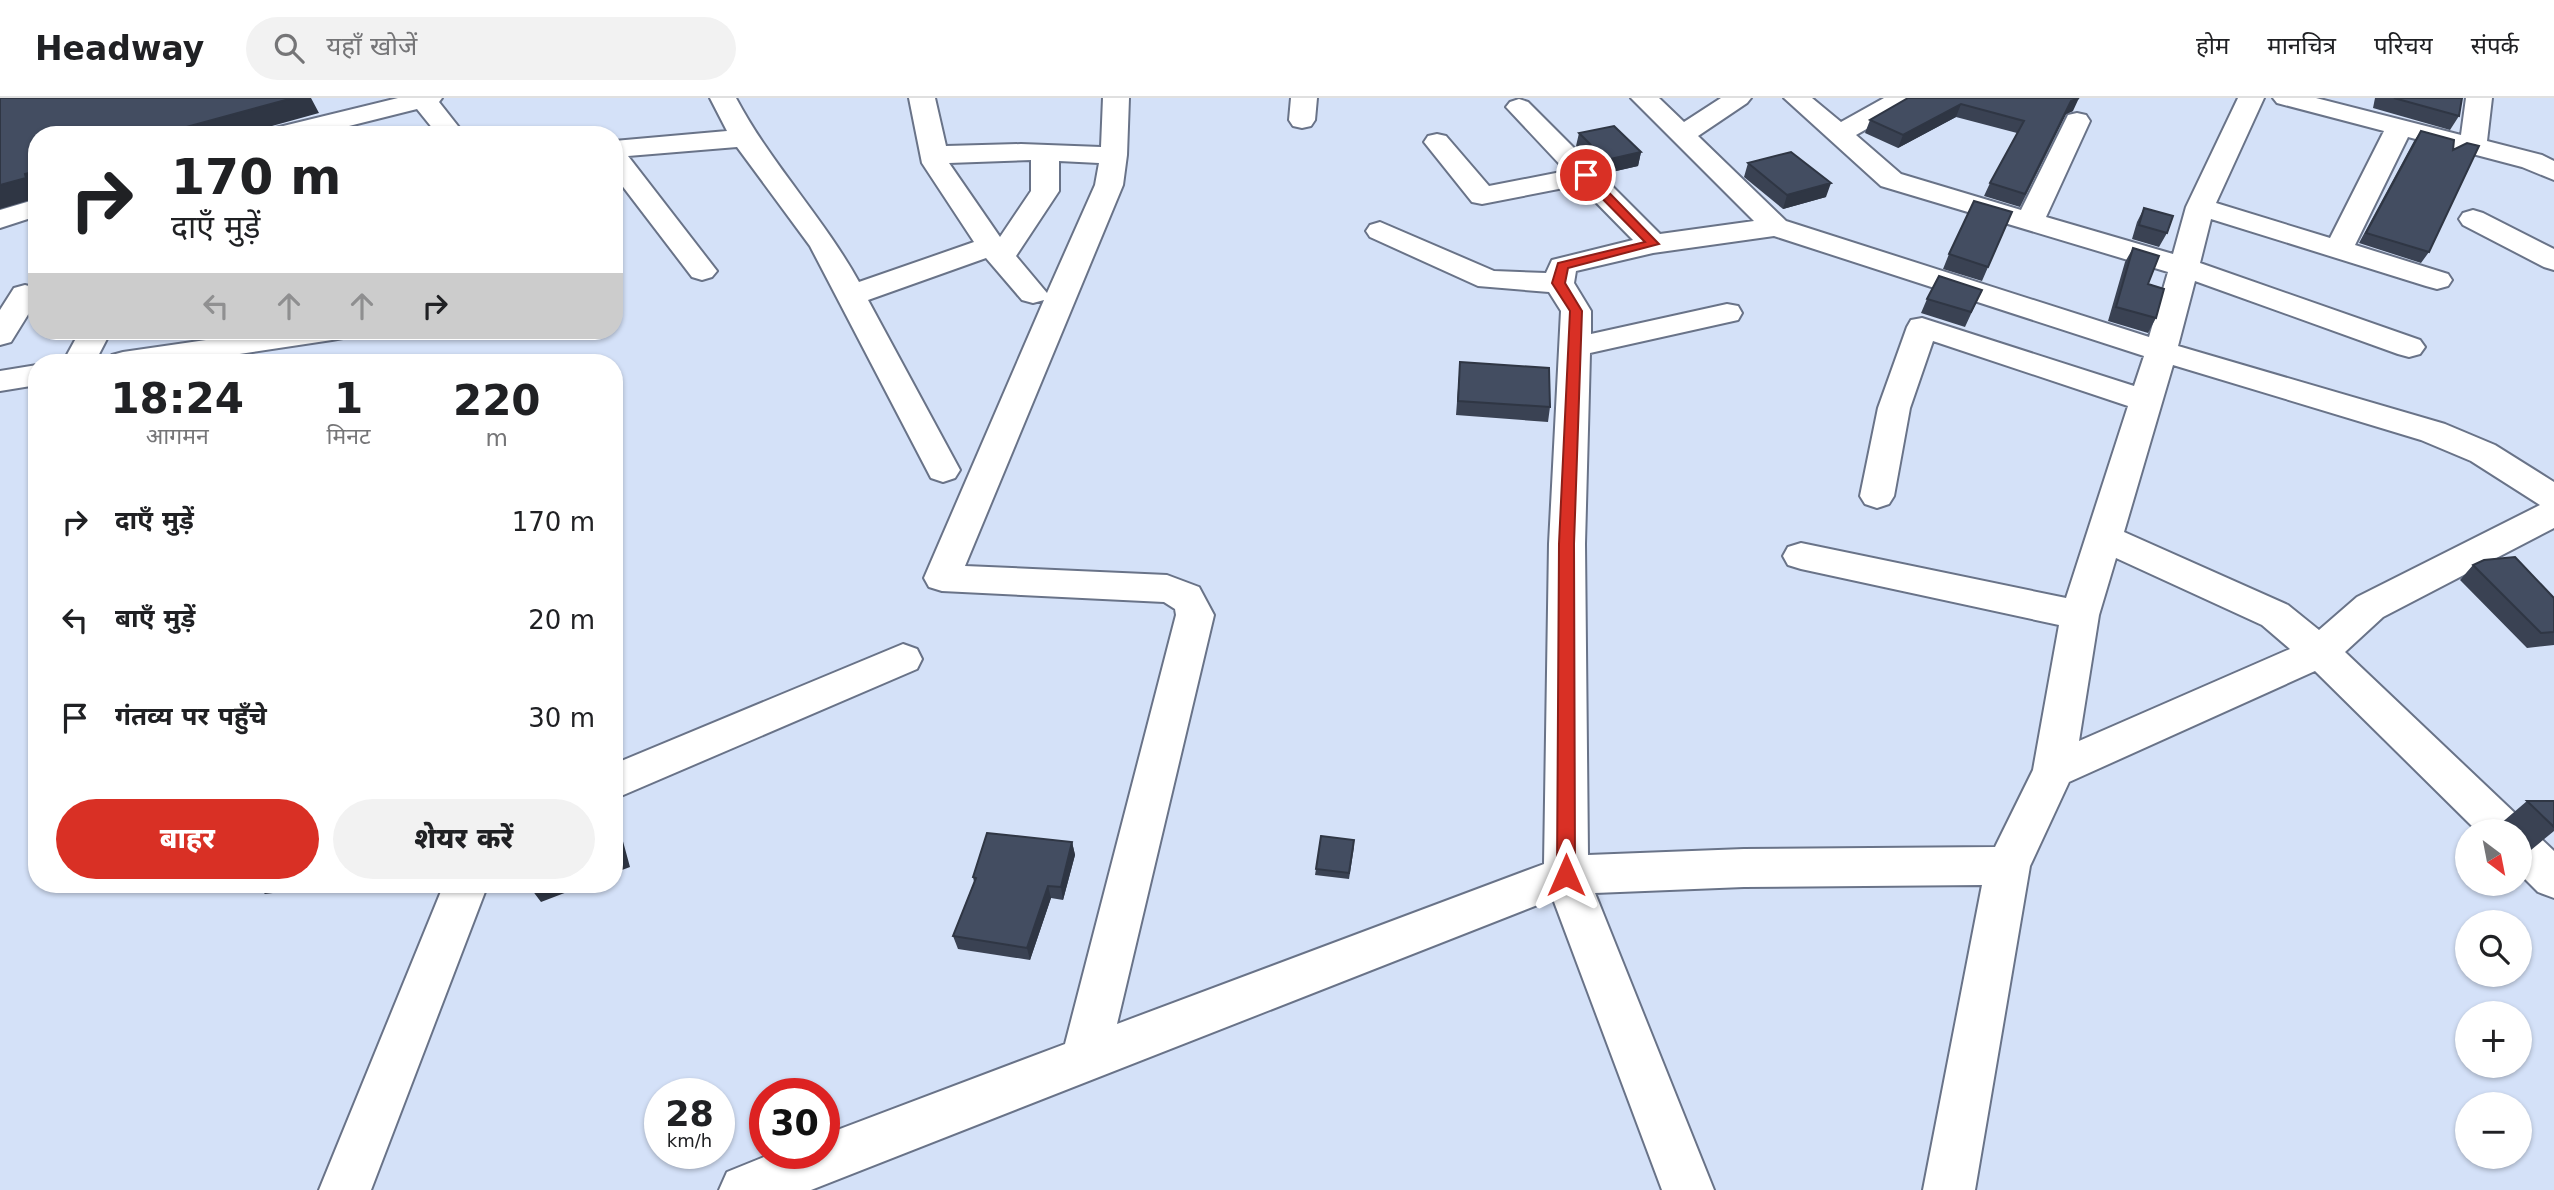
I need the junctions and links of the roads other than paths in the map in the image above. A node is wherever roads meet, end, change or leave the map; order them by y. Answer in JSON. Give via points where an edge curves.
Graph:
{"nodes":[{"id":1,"x":723,"y":98,"type":"edge"},
{"id":2,"x":922,"y":98,"type":"edge"},
{"id":3,"x":1115,"y":98,"type":"edge"},
{"id":4,"x":1644,"y":98,"type":"edge"},
{"id":5,"x":1738,"y":98,"type":"edge"},
{"id":6,"x":1797,"y":98,"type":"edge"},
{"id":7,"x":1903,"y":98,"type":"edge"},
{"id":8,"x":2250,"y":98,"type":"edge"},
{"id":9,"x":2286,"y":98,"type":"edge"},
{"id":10,"x":2479,"y":98,"type":"edge"},
{"id":11,"x":419,"y":101,"type":"edge"},
{"id":12,"x":1519,"y":107,"type":"dead end"},
{"id":13,"x":2077,"y":121,"type":"dead end"},
{"id":14,"x":348,"y":123,"type":"edge"},
{"id":15,"x":443,"y":126,"type":"edge"},
{"id":16,"x":2400,"y":126,"type":"junction"},
{"id":17,"x":1839,"y":134,"type":"junction"},
{"id":18,"x":1682,"y":135,"type":"junction"},
{"id":19,"x":744,"y":138,"type":"junction"},
{"id":20,"x":1437,"y":142,"type":"dead end"},
{"id":21,"x":2473,"y":145,"type":"junction"},
{"id":22,"x":623,"y":148,"type":"edge"},
{"id":23,"x":1045,"y":153,"type":"junction"},
{"id":24,"x":933,"y":155,"type":"junction"},
{"id":25,"x":1114,"y":155,"type":"junction"},
{"id":26,"x":623,"y":168,"type":"edge"},
{"id":27,"x":2554,"y":172,"type":"edge"},
{"id":28,"x":1586,"y":175,"type":"junction"},
{"id":29,"x":2200,"y":207,"type":"junction"},
{"id":30,"x":2473,"y":219,"type":"dead end"},
{"id":31,"x":2029,"y":222,"type":"junction"},
{"id":32,"x":1776,"y":227,"type":"junction"},
{"id":33,"x":1380,"y":232,"type":"dead end"},
{"id":34,"x":1653,"y":244,"type":"junction"},
{"id":35,"x":2339,"y":249,"type":"junction"},
{"id":36,"x":996,"y":251,"type":"junction"},
{"id":37,"x":2554,"y":261,"type":"edge"},
{"id":38,"x":2184,"y":267,"type":"junction"},
{"id":39,"x":702,"y":271,"type":"dead end"},
{"id":40,"x":2437,"y":280,"type":"dead end"},
{"id":41,"x":1559,"y":283,"type":"junction"},
{"id":42,"x":20,"y":294,"type":"edge"},
{"id":43,"x":1033,"y":294,"type":"dead end"},
{"id":44,"x":852,"y":295,"type":"junction"},
{"id":45,"x":1727,"y":313,"type":"dead end"},
{"id":46,"x":0,"y":335,"type":"edge"},
{"id":47,"x":271,"y":340,"type":"edge"},
{"id":48,"x":1575,"y":347,"type":"junction"},
{"id":49,"x":2409,"y":347,"type":"dead end"},
{"id":50,"x":2161,"y":351,"type":"junction"},
{"id":51,"x":177,"y":354,"type":"edge"},
{"id":52,"x":28,"y":376,"type":"edge"},
{"id":53,"x":0,"y":381,"type":"edge"},
{"id":54,"x":2146,"y":401,"type":"junction"},
{"id":55,"x":943,"y":470,"type":"dead end"},
{"id":56,"x":1877,"y":496,"type":"dead end"},
{"id":57,"x":2554,"y":498,"type":"edge"},
{"id":58,"x":2554,"y":513,"type":"edge"},
{"id":59,"x":2104,"y":537,"type":"junction"},
{"id":60,"x":1801,"y":556,"type":"dead end"},
{"id":61,"x":2080,"y":615,"type":"junction"},
{"id":62,"x":2320,"y":652,"type":"junction"},
{"id":63,"x":903,"y":659,"type":"dead end"},
{"id":64,"x":2054,"y":770,"type":"junction"},
{"id":65,"x":623,"y":778,"type":"edge"},
{"id":66,"x":2493,"y":819,"type":"edge"},
{"id":67,"x":2532,"y":858,"type":"edge"},
{"id":68,"x":2008,"y":866,"type":"junction"},
{"id":69,"x":1566,"y":875,"type":"junction"},
{"id":70,"x":2554,"y":879,"type":"edge"},
{"id":71,"x":462,"y":893,"type":"edge"},
{"id":72,"x":1085,"y":1059,"type":"junction"},
{"id":73,"x":345,"y":1190,"type":"edge"},
{"id":74,"x":745,"y":1190,"type":"edge"},
{"id":75,"x":1688,"y":1190,"type":"edge"},
{"id":76,"x":1949,"y":1190,"type":"edge"}],
"edges":[{"from":1,"to":19,"type":"street"},
{"from":2,"to":24,"type":"street"},
{"from":3,"to":25,"type":"street"},
{"from":4,"to":18,"type":"street"},
{"from":5,"to":18,"type":"street"},
{"from":6,"to":17,"type":"street"},
{"from":7,"to":17,"type":"street"},
{"from":8,"to":29,"type":"street"},
{"from":9,"to":16,"type":"street"},
{"from":10,"to":21,"type":"street"},
{"from":11,"to":14,"type":"street"},
{"from":11,"to":15,"type":"street"},
{"from":12,"to":28,"type":"street"},
{"from":13,"to":31,"type":"street"},
{"from":16,"to":21,"type":"street"},
{"from":16,"to":35,"type":"street"},
{"from":17,"to":31,"type":"street","via":[[1891,180]]},
{"from":18,"to":32,"type":"street"},
{"from":19,"to":22,"type":"street"},
{"from":19,"to":44,"type":"street","via":[[824,245]]},
{"from":20,"to":28,"type":"street","via":[[1482,196]]},
{"from":21,"to":27,"type":"street"},
{"from":23,"to":24,"type":"street"},
{"from":23,"to":25,"type":"street"},
{"from":23,"to":36,"type":"street","via":[[1045,191]]},
{"from":24,"to":36,"type":"street"},
{"from":25,"to":72,"type":"street","via":[[1109,185],[942,578],[1167,589],[1193,604],[1195,615]]},
{"from":26,"to":39,"type":"street"},
{"from":28,"to":34,"type":"street"},
{"from":29,"to":35,"type":"street"},
{"from":29,"to":38,"type":"street"},
{"from":30,"to":37,"type":"street"},
{"from":31,"to":38,"type":"street"},
{"from":32,"to":34,"type":"street"},
{"from":32,"to":50,"type":"street"},
{"from":33,"to":41,"type":"street","via":[[1489,280]]},
{"from":34,"to":41,"type":"street","via":[[1562,266]]},
{"from":35,"to":40,"type":"street"},
{"from":36,"to":43,"type":"street"},
{"from":36,"to":44,"type":"street"},
{"from":38,"to":49,"type":"street"},
{"from":38,"to":50,"type":"street"},
{"from":41,"to":48,"type":"street","via":[[1576,311]]},
{"from":42,"to":46,"type":"street"},
{"from":44,"to":55,"type":"street"},
{"from":45,"to":48,"type":"street"},
{"from":47,"to":51,"type":"street"},
{"from":48,"to":69,"type":"street","via":[[1567,544]]},
{"from":50,"to":54,"type":"street"},
{"from":50,"to":57,"type":"street","via":[[2461,443]]},
{"from":52,"to":53,"type":"street"},
{"from":54,"to":56,"type":"street","via":[[1922,327],[1894,408]]},
{"from":54,"to":59,"type":"street"},
{"from":58,"to":62,"type":"street","via":[[2370,607]]},
{"from":59,"to":61,"type":"street"},
{"from":59,"to":62,"type":"street","via":[[2275,615]]},
{"from":60,"to":61,"type":"street"},
{"from":61,"to":64,"type":"street"},
{"from":62,"to":64,"type":"street"},
{"from":62,"to":66,"type":"street"},
{"from":63,"to":65,"type":"street"},
{"from":64,"to":68,"type":"street"},
{"from":67,"to":70,"type":"street"},
{"from":68,"to":69,"type":"street"},
{"from":68,"to":76,"type":"street"},
{"from":69,"to":72,"type":"street"},
{"from":69,"to":75,"type":"street"},
{"from":71,"to":73,"type":"street"},
{"from":72,"to":74,"type":"street"}]}
